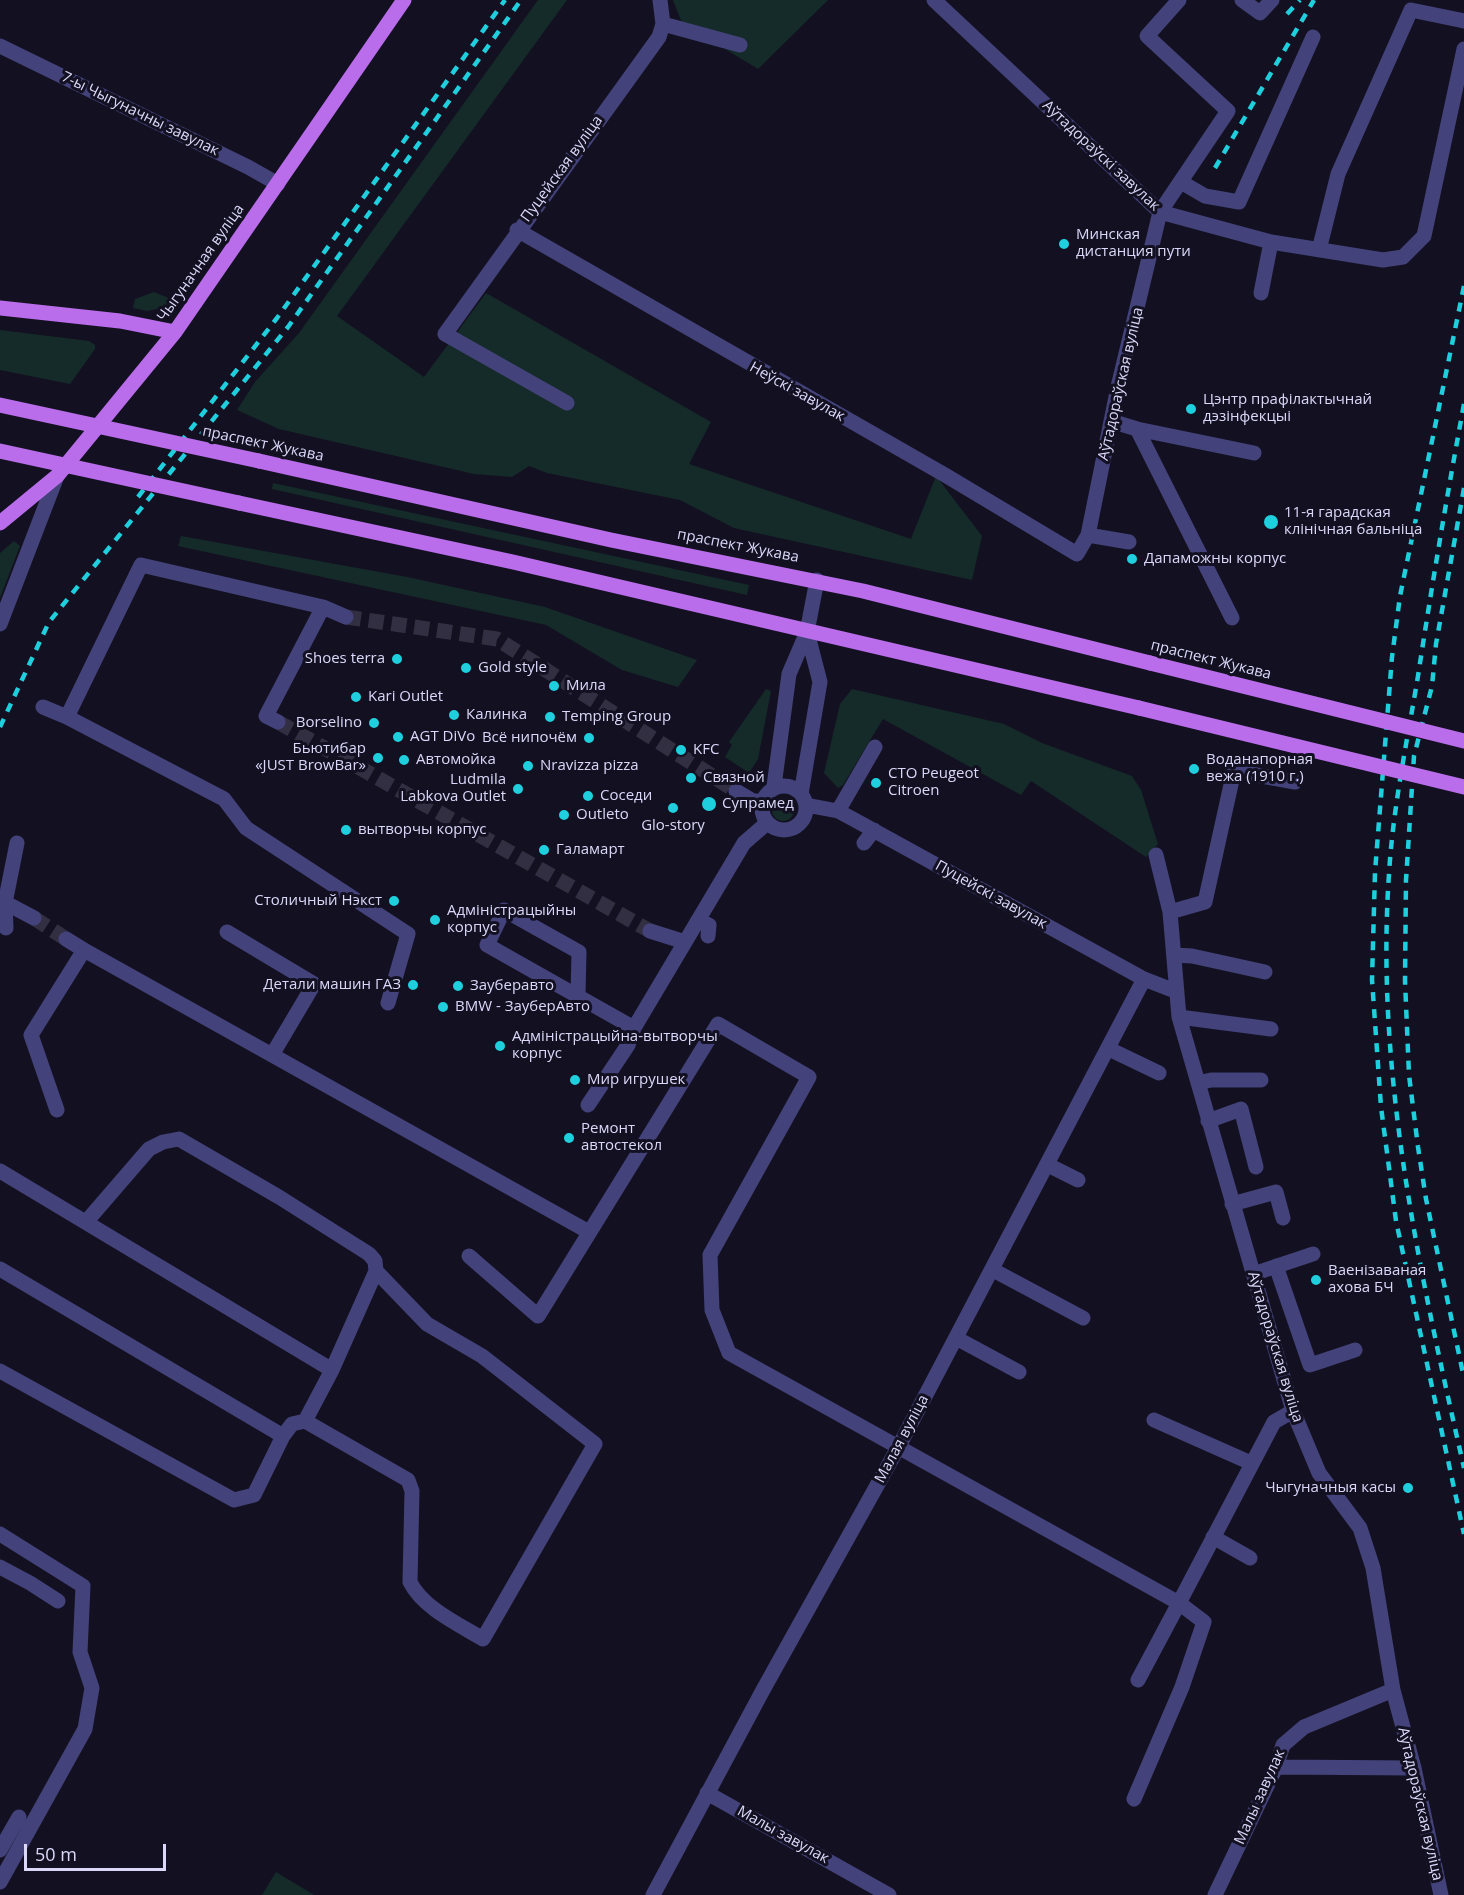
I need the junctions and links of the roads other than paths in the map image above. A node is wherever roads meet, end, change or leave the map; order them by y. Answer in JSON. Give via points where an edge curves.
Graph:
{"nodes":[{"id":1,"x":404,"y":0,"type":"edge"},
{"id":2,"x":660,"y":0,"type":"edge"},
{"id":3,"x":934,"y":0,"type":"edge"},
{"id":4,"x":1179,"y":0,"type":"edge"},
{"id":5,"x":1242,"y":0,"type":"edge"},
{"id":6,"x":1272,"y":0,"type":"edge"},
{"id":7,"x":1413,"y":5,"type":"edge"},
{"id":8,"x":1464,"y":21,"type":"edge"},
{"id":9,"x":663,"y":24,"type":"junction"},
{"id":10,"x":1313,"y":37,"type":"dead end"},
{"id":11,"x":740,"y":45,"type":"dead end"},
{"id":12,"x":0,"y":46,"type":"edge"},
{"id":13,"x":1464,"y":48,"type":"edge"},
{"id":14,"x":1181,"y":182,"type":"junction"},
{"id":15,"x":278,"y":184,"type":"junction"},
{"id":16,"x":1160,"y":212,"type":"junction"},
{"id":17,"x":517,"y":231,"type":"junction"},
{"id":18,"x":1271,"y":242,"type":"junction"},
{"id":19,"x":1319,"y":250,"type":"junction"},
{"id":20,"x":1261,"y":293,"type":"dead end"},
{"id":21,"x":0,"y":308,"type":"edge"},
{"id":22,"x":175,"y":333,"type":"junction"},
{"id":23,"x":567,"y":403,"type":"dead end"},
{"id":24,"x":0,"y":405,"type":"edge"},
{"id":25,"x":1111,"y":421,"type":"junction"},
{"id":26,"x":1137,"y":429,"type":"junction"},
{"id":27,"x":0,"y":451,"type":"edge"},
{"id":28,"x":1254,"y":453,"type":"dead end"},
{"id":29,"x":57,"y":476,"type":"junction"},
{"id":30,"x":0,"y":523,"type":"edge"},
{"id":31,"x":1088,"y":535,"type":"junction"},
{"id":32,"x":1129,"y":542,"type":"dead end"},
{"id":33,"x":1077,"y":554,"type":"joint"},
{"id":34,"x":817,"y":580,"type":"junction"},
{"id":35,"x":323,"y":607,"type":"junction"},
{"id":36,"x":346,"y":617,"type":"tunnel mouth"},
{"id":37,"x":1232,"y":618,"type":"dead end"},
{"id":38,"x":0,"y":624,"type":"edge"},
{"id":39,"x":807,"y":632,"type":"junction"},
{"id":40,"x":43,"y":707,"type":"dead end"},
{"id":41,"x":67,"y":717,"type":"junction"},
{"id":42,"x":278,"y":722,"type":"dead end"},
{"id":43,"x":1464,"y":741,"type":"edge"},
{"id":44,"x":875,"y":747,"type":"dead end"},
{"id":45,"x":1295,"y":782,"type":"dead end"},
{"id":46,"x":774,"y":786,"type":"junction"},
{"id":47,"x":1464,"y":787,"type":"edge"},
{"id":48,"x":736,"y":791,"type":"tunnel mouth"},
{"id":49,"x":804,"y":800,"type":"junction"},
{"id":50,"x":763,"y":801,"type":"junction"},
{"id":51,"x":837,"y":811,"type":"junction"},
{"id":52,"x":767,"y":823,"type":"junction"},
{"id":53,"x":874,"y":830,"type":"junction"},
{"id":54,"x":17,"y":843,"type":"dead end"},
{"id":55,"x":864,"y":843,"type":"dead end"},
{"id":56,"x":1156,"y":855,"type":"dead end"},
{"id":57,"x":3,"y":902,"type":"edge"},
{"id":58,"x":1170,"y":912,"type":"junction"},
{"id":59,"x":34,"y":918,"type":"tunnel mouth"},
{"id":60,"x":698,"y":920,"type":"junction"},
{"id":61,"x":6,"y":928,"type":"dead end"},
{"id":62,"x":650,"y":931,"type":"tunnel mouth"},
{"id":63,"x":227,"y":932,"type":"dead end"},
{"id":64,"x":708,"y":936,"type":"dead end"},
{"id":65,"x":66,"y":939,"type":"tunnel mouth"},
{"id":66,"x":686,"y":942,"type":"junction"},
{"id":67,"x":84,"y":950,"type":"junction"},
{"id":68,"x":1174,"y":956,"type":"junction"},
{"id":69,"x":1265,"y":972,"type":"dead end"},
{"id":70,"x":1144,"y":979,"type":"junction"},
{"id":71,"x":1175,"y":991,"type":"junction"},
{"id":72,"x":578,"y":995,"type":"junction"},
{"id":73,"x":388,"y":1003,"type":"dead end"},
{"id":74,"x":1179,"y":1017,"type":"junction"},
{"id":75,"x":634,"y":1028,"type":"junction"},
{"id":76,"x":1270,"y":1029,"type":"dead end"},
{"id":77,"x":1109,"y":1049,"type":"junction"},
{"id":78,"x":272,"y":1055,"type":"junction"},
{"id":79,"x":1160,"y":1073,"type":"dead end"},
{"id":80,"x":1261,"y":1080,"type":"dead end"},
{"id":81,"x":1198,"y":1083,"type":"junction"},
{"id":82,"x":588,"y":1105,"type":"dead end"},
{"id":83,"x":57,"y":1110,"type":"dead end"},
{"id":84,"x":1208,"y":1121,"type":"junction"},
{"id":85,"x":1048,"y":1166,"type":"junction"},
{"id":86,"x":1256,"y":1167,"type":"dead end"},
{"id":87,"x":0,"y":1171,"type":"edge"},
{"id":88,"x":1078,"y":1180,"type":"dead end"},
{"id":89,"x":1232,"y":1204,"type":"junction"},
{"id":90,"x":1283,"y":1218,"type":"dead end"},
{"id":91,"x":86,"y":1221,"type":"junction"},
{"id":92,"x":589,"y":1232,"type":"junction"},
{"id":93,"x":1313,"y":1254,"type":"dead end"},
{"id":94,"x":468,"y":1256,"type":"dead end"},
{"id":95,"x":1276,"y":1266,"type":"junction"},
{"id":96,"x":0,"y":1269,"type":"edge"},
{"id":97,"x":993,"y":1270,"type":"junction"},
{"id":98,"x":376,"y":1271,"type":"junction"},
{"id":99,"x":1253,"y":1274,"type":"junction"},
{"id":100,"x":1083,"y":1318,"type":"dead end"},
{"id":101,"x":956,"y":1338,"type":"junction"},
{"id":102,"x":1355,"y":1350,"type":"dead end"},
{"id":103,"x":332,"y":1370,"type":"junction"},
{"id":104,"x":0,"y":1371,"type":"edge"},
{"id":105,"x":1019,"y":1372,"type":"dead end"},
{"id":106,"x":1293,"y":1411,"type":"junction"},
{"id":107,"x":1154,"y":1420,"type":"dead end"},
{"id":108,"x":305,"y":1421,"type":"junction"},
{"id":109,"x":283,"y":1436,"type":"junction"},
{"id":110,"x":899,"y":1446,"type":"junction"},
{"id":111,"x":1251,"y":1463,"type":"junction"},
{"id":112,"x":0,"y":1534,"type":"edge"},
{"id":113,"x":1213,"y":1537,"type":"junction"},
{"id":114,"x":1250,"y":1558,"type":"dead end"},
{"id":115,"x":0,"y":1567,"type":"edge"},
{"id":116,"x":58,"y":1601,"type":"dead end"},
{"id":117,"x":1179,"y":1603,"type":"junction"},
{"id":118,"x":1138,"y":1680,"type":"dead end"},
{"id":119,"x":1393,"y":1690,"type":"junction"},
{"id":120,"x":1276,"y":1767,"type":"junction"},
{"id":121,"x":1414,"y":1768,"type":"junction"},
{"id":122,"x":707,"y":1793,"type":"junction"},
{"id":123,"x":1134,"y":1799,"type":"dead end"},
{"id":124,"x":19,"y":1816,"type":"dead end"},
{"id":125,"x":0,"y":1850,"type":"edge"},
{"id":126,"x":2,"y":1872,"type":"edge"},
{"id":127,"x":653,"y":1895,"type":"edge"},
{"id":128,"x":889,"y":1895,"type":"edge"},
{"id":129,"x":1215,"y":1895,"type":"edge"},
{"id":130,"x":1441,"y":1895,"type":"edge"}],
"edges":[{"from":1,"to":15,"type":"main road","name":"Чыгуначная вуліца"},
{"from":2,"to":9,"type":"street"},
{"from":3,"to":16,"type":"street","name":"Аўтадораўскі завулак"},
{"from":4,"to":14,"type":"street","via":[[1147,36],[1228,111]]},
{"from":5,"to":6,"type":"street","via":[[1260,14]]},
{"from":7,"to":8,"type":"street"},
{"from":7,"to":19,"type":"street","via":[[1338,174]]},
{"from":9,"to":11,"type":"street"},
{"from":9,"to":17,"type":"street","name":"Пуцейская вуліца","via":[[659,37]]},
{"from":10,"to":14,"type":"street","via":[[1239,202],[1205,196]]},
{"from":12,"to":15,"type":"street","name":"7-ы Чыгуначны завулак"},
{"from":13,"to":19,"type":"street","name":"Аўтадораўскі завулак","via":[[1424,236],[1403,257],[1383,260]]},
{"from":14,"to":16,"type":"street"},
{"from":15,"to":22,"type":"main road","name":"Чыгуначная вуліца"},
{"from":16,"to":18,"type":"street","name":"Аўтадораўскі завулак"},
{"from":16,"to":25,"type":"street","name":"Аўтадораўская вуліца"},
{"from":17,"to":23,"type":"street","name":"Пуцейская вуліца","via":[[445,334]]},
{"from":17,"to":33,"type":"street","name":"Неўскі завулак"},
{"from":18,"to":19,"type":"street","name":"Аўтадораўскі завулак"},
{"from":18,"to":20,"type":"street"},
{"from":21,"to":22,"type":"main road","via":[[120,321]]},
{"from":22,"to":29,"type":"main road","name":"Чыгуначная вуліца"},
{"from":24,"to":34,"type":"main road","name":"праспект Жукава","bridge":true,"via":[[611,540]]},
{"from":25,"to":26,"type":"street"},
{"from":25,"to":31,"type":"street","name":"Аўтадораўская вуліца"},
{"from":26,"to":28,"type":"street"},
{"from":26,"to":37,"type":"street"},
{"from":27,"to":39,"type":"main road","bridge":true,"via":[[513,562]]},
{"from":29,"to":30,"type":"main road","name":"Чыгуначная вуліца"},
{"from":29,"to":38,"type":"street"},
{"from":31,"to":32,"type":"street"},
{"from":31,"to":33,"type":"street","name":"Аўтадораўская вуліца"},
{"from":34,"to":39,"type":"street"},
{"from":34,"to":43,"type":"main road","name":"праспект Жукава","bridge":true},
{"from":35,"to":36,"type":"street"},
{"from":35,"to":41,"type":"street","via":[[141,565]]},
{"from":35,"to":42,"type":"street","via":[[266,716]]},
{"from":39,"to":46,"type":"street","via":[[789,674]]},
{"from":39,"to":47,"type":"main road","bridge":true},
{"from":39,"to":49,"type":"street","via":[[820,682]]},
{"from":40,"to":41,"type":"street"},
{"from":41,"to":73,"type":"street","via":[[224,799],[246,828],[408,934]]},
{"from":44,"to":51,"type":"street"},
{"from":45,"to":58,"type":"street","via":[[1234,771],[1205,902]]},
{"from":46,"to":49,"type":"street","via":[[789,786]]},
{"from":46,"to":50,"type":"street"},
{"from":48,"to":50,"type":"street","via":[[753,801]]},
{"from":49,"to":51,"type":"street","name":"Пуцейскі завулак"},
{"from":49,"to":52,"type":"street","via":[[805,816],[793,828],[782,831]]},
{"from":50,"to":52,"type":"street"},
{"from":51,"to":53,"type":"street","name":"Пуцейскі завулак"},
{"from":52,"to":60,"type":"street","via":[[744,843]]},
{"from":53,"to":55,"type":"street"},
{"from":53,"to":70,"type":"street","name":"Пуцейскі завулак"},
{"from":54,"to":57,"type":"street"},
{"from":56,"to":58,"type":"street","name":"Аўтадораўская вуліца"},
{"from":57,"to":59,"type":"street"},
{"from":57,"to":61,"type":"street"},
{"from":58,"to":68,"type":"street","name":"Аўтадораўская вуліца"},
{"from":60,"to":64,"type":"street","via":[[709,925]]},
{"from":60,"to":66,"type":"street"},
{"from":62,"to":66,"type":"street"},
{"from":63,"to":78,"type":"street","via":[[314,984]]},
{"from":65,"to":67,"type":"street"},
{"from":66,"to":75,"type":"street"},
{"from":67,"to":78,"type":"street"},
{"from":67,"to":83,"type":"street","via":[[31,1035]]},
{"from":68,"to":69,"type":"street","via":[[1192,956]]},
{"from":68,"to":71,"type":"street","name":"Аўтадораўская вуліца"},
{"from":70,"to":71,"type":"street","name":"Пуцейскі завулак"},
{"from":70,"to":77,"type":"street","name":"Малая вуліца"},
{"from":71,"to":74,"type":"street","name":"Аўтадораўская вуліца"},
{"from":72,"to":72,"type":"street","via":[[487,945],[504,910],[579,952]]},
{"from":72,"to":75,"type":"street"},
{"from":74,"to":76,"type":"street"},
{"from":74,"to":81,"type":"street","name":"Аўтадораўская вуліца"},
{"from":75,"to":82,"type":"street","via":[[628,1045]]},
{"from":77,"to":79,"type":"street"},
{"from":77,"to":85,"type":"street","name":"Малая вуліца"},
{"from":78,"to":92,"type":"street"},
{"from":80,"to":81,"type":"street"},
{"from":81,"to":84,"type":"street","name":"Аўтадораўская вуліца"},
{"from":84,"to":86,"type":"street","via":[[1241,1109]]},
{"from":84,"to":89,"type":"street","name":"Аўтадораўская вуліца"},
{"from":85,"to":88,"type":"street"},
{"from":85,"to":97,"type":"street","name":"Малая вуліца"},
{"from":87,"to":91,"type":"street"},
{"from":89,"to":90,"type":"street","via":[[1276,1192]]},
{"from":89,"to":99,"type":"street","name":"Аўтадораўская вуліца"},
{"from":91,"to":98,"type":"street","via":[[149,1149],[178,1140],[369,1254]]},
{"from":91,"to":103,"type":"street"},
{"from":92,"to":94,"type":"street","via":[[538,1316]]},
{"from":92,"to":110,"type":"street","via":[[718,1024],[809,1077],[710,1255],[712,1310],[729,1353]]},
{"from":93,"to":95,"type":"street"},
{"from":95,"to":99,"type":"street"},
{"from":95,"to":102,"type":"street","via":[[1310,1365]]},
{"from":96,"to":109,"type":"street"},
{"from":97,"to":100,"type":"street"},
{"from":97,"to":101,"type":"street","name":"Малая вуліца"},
{"from":98,"to":103,"type":"street"},
{"from":98,"to":108,"type":"street","via":[[427,1324],[482,1356],[595,1444],[483,1639],[436,1610],[410,1582],[412,1491],[408,1480]]},
{"from":99,"to":106,"type":"street","name":"Аўтадораўская вуліца"},
{"from":101,"to":105,"type":"street"},
{"from":101,"to":110,"type":"street","name":"Малая вуліца"},
{"from":103,"to":108,"type":"street"},
{"from":104,"to":109,"type":"street","via":[[234,1500],[254,1495]]},
{"from":106,"to":111,"type":"street","via":[[1274,1422]]},
{"from":106,"to":119,"type":"street","name":"Аўтадораўская вуліца","via":[[1319,1473],[1360,1528],[1373,1568]]},
{"from":107,"to":111,"type":"street"},
{"from":108,"to":109,"type":"street","via":[[292,1424]]},
{"from":110,"to":117,"type":"street"},
{"from":110,"to":122,"type":"street","name":"Малая вуліца"},
{"from":111,"to":113,"type":"street"},
{"from":112,"to":126,"type":"street","via":[[83,1586],[80,1652],[92,1688],[85,1729]]},
{"from":113,"to":114,"type":"street"},
{"from":113,"to":117,"type":"street"},
{"from":115,"to":116,"type":"street"},
{"from":117,"to":118,"type":"street"},
{"from":117,"to":123,"type":"street","via":[[1204,1622],[1182,1687]]},
{"from":119,"to":120,"type":"street","name":"Малы завулак","via":[[1304,1727],[1283,1744]]},
{"from":119,"to":121,"type":"street","name":"Аўтадораўская вуліца"},
{"from":120,"to":121,"type":"street"},
{"from":120,"to":129,"type":"street","name":"Малы завулак"},
{"from":121,"to":130,"type":"street","name":"Аўтадораўская вуліца"},
{"from":122,"to":127,"type":"street","name":"Малая вуліца"},
{"from":122,"to":128,"type":"street","name":"Малы завулак"},
{"from":124,"to":125,"type":"street"}]}
